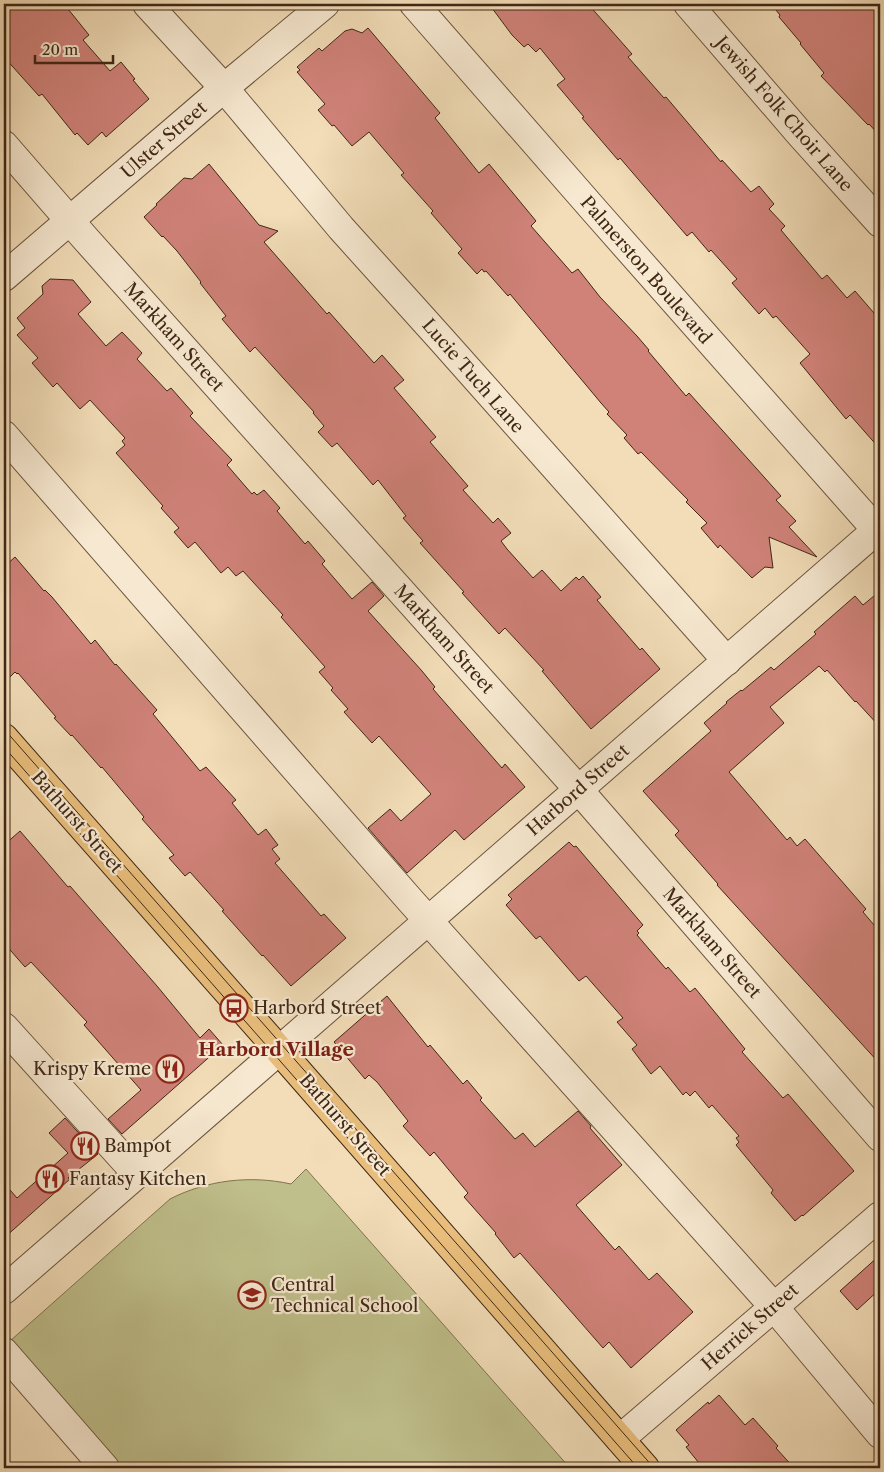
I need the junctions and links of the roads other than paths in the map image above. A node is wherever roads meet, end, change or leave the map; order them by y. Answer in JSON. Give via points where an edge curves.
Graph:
{"nodes":[{"id":1,"x":147,"y":4,"type":"edge"},
{"id":2,"x":325,"y":4,"type":"edge"},
{"id":3,"x":414,"y":4,"type":"edge"},
{"id":4,"x":688,"y":4,"type":"edge"},
{"id":5,"x":224,"y":88,"type":"junction"},
{"id":6,"x":4,"y":145,"type":"edge"},
{"id":7,"x":70,"y":220,"type":"junction"},
{"id":8,"x":880,"y":224,"type":"edge"},
{"id":9,"x":4,"y":277,"type":"edge"},
{"id":10,"x":4,"y":435,"type":"edge"},
{"id":11,"x":879,"y":530,"type":"edge"},
{"id":12,"x":726,"y":661,"type":"junction"},
{"id":13,"x":4,"y":738,"type":"edge"},
{"id":14,"x":578,"y":790,"type":"junction"},
{"id":15,"x":429,"y":920,"type":"junction"},
{"id":16,"x":4,"y":1027,"type":"edge"},
{"id":17,"x":279,"y":1050,"type":"junction"},
{"id":18,"x":880,"y":1137,"type":"edge"},
{"id":19,"x":137,"y":1174,"type":"junction"},
{"id":20,"x":880,"y":1216,"type":"edge"},
{"id":21,"x":4,"y":1290,"type":"edge"},
{"id":22,"x":774,"y":1307,"type":"junction"},
{"id":23,"x":4,"y":1352,"type":"edge"},
{"id":24,"x":880,"y":1434,"type":"edge"},
{"id":25,"x":620,"y":1440,"type":"junction"},
{"id":26,"x":105,"y":1468,"type":"edge"},
{"id":27,"x":645,"y":1468,"type":"edge"}],
"edges":[{"from":1,"to":5,"type":"street","name":"Lucie Tuch Lane"},
{"from":2,"to":5,"type":"street","name":"Ulster Street"},
{"from":3,"to":11,"type":"street","name":"Palmerston Boulevard"},
{"from":4,"to":8,"type":"street","name":"Jewish Folk Choir Lane"},
{"from":5,"to":7,"type":"street","name":"Ulster Street"},
{"from":5,"to":12,"type":"street","name":"Lucie Tuch Lane","via":[[341,228]]},
{"from":6,"to":7,"type":"street","name":"Markham Street"},
{"from":7,"to":9,"type":"street","name":"Ulster Street"},
{"from":7,"to":14,"type":"street","name":"Markham Street"},
{"from":10,"to":15,"type":"street"},
{"from":11,"to":12,"type":"street","name":"Harbord Street"},
{"from":12,"to":14,"type":"street","name":"Harbord Street"},
{"from":13,"to":17,"type":"main road","name":"Bathurst Street"},
{"from":14,"to":15,"type":"street","name":"Harbord Street"},
{"from":14,"to":18,"type":"street","name":"Markham Street"},
{"from":15,"to":17,"type":"street","name":"Harbord Street"},
{"from":15,"to":22,"type":"street"},
{"from":16,"to":19,"type":"street"},
{"from":17,"to":19,"type":"street","name":"Harbord Street"},
{"from":17,"to":25,"type":"main road","name":"Bathurst Street"},
{"from":19,"to":21,"type":"street","name":"Harbord Street"},
{"from":20,"to":22,"type":"street","name":"Herrick Street"},
{"from":22,"to":24,"type":"street"},
{"from":22,"to":25,"type":"street","name":"Herrick Street"},
{"from":23,"to":26,"type":"street"},
{"from":25,"to":27,"type":"main road","name":"Bathurst Street"}]}
